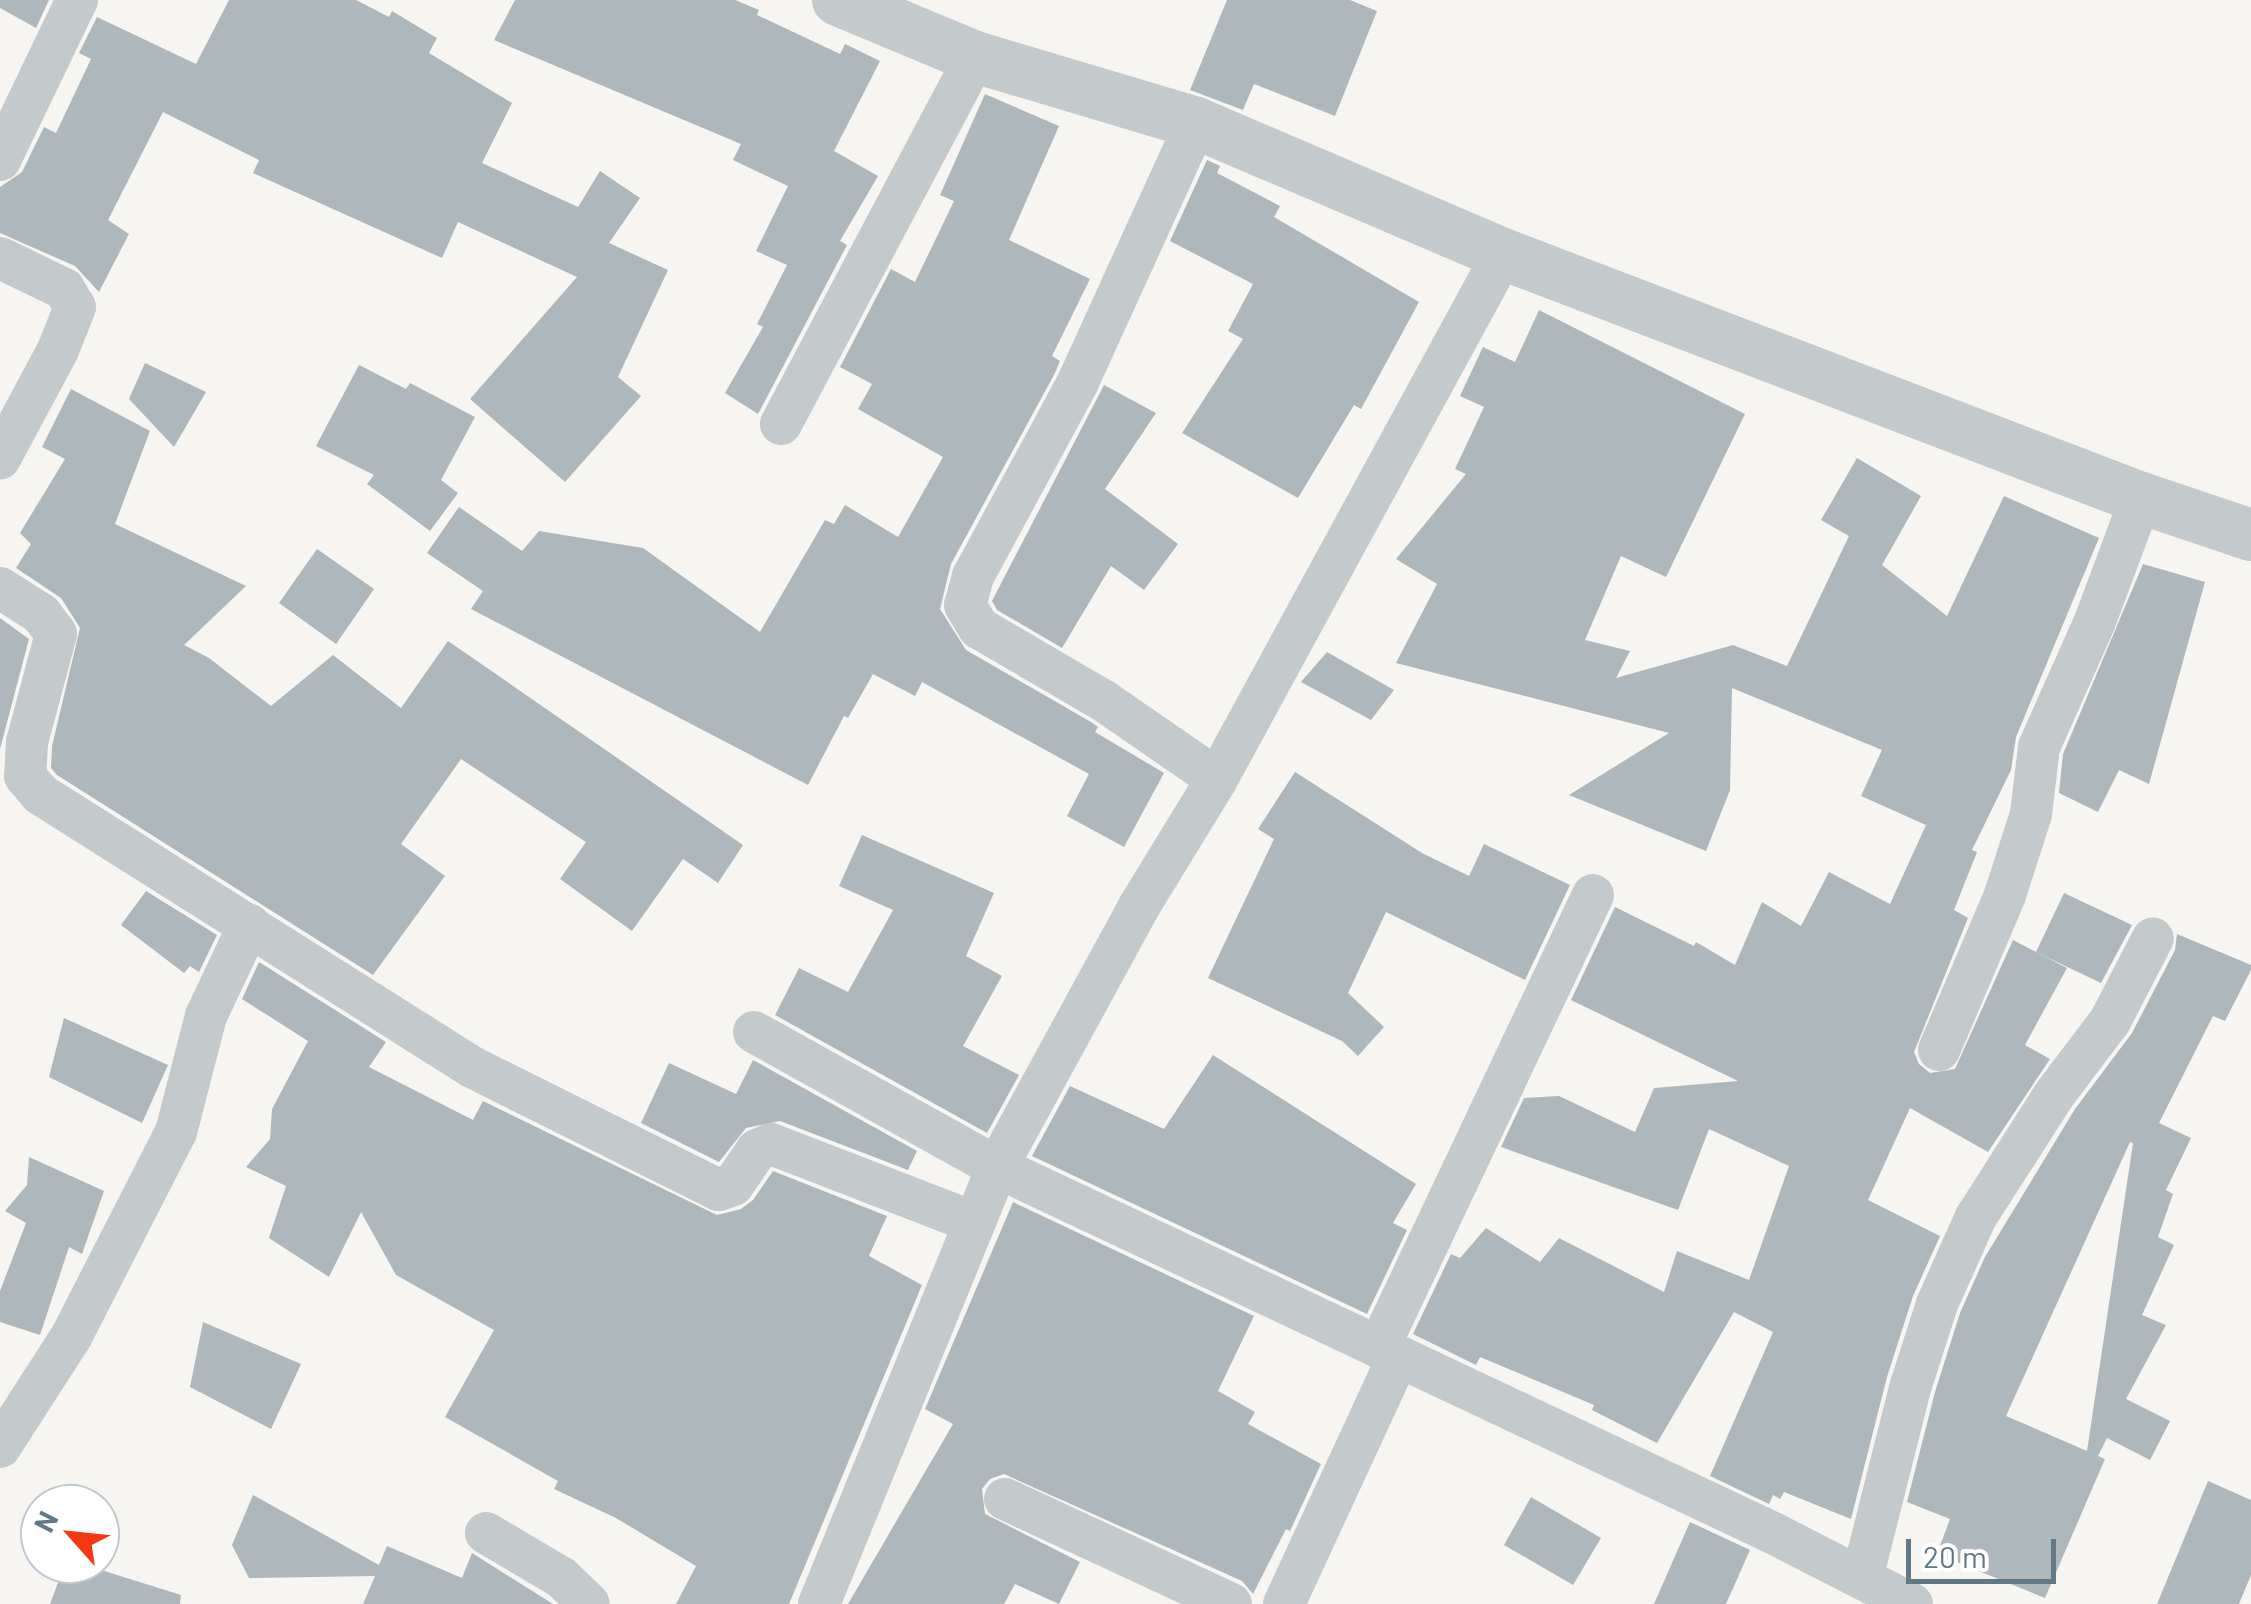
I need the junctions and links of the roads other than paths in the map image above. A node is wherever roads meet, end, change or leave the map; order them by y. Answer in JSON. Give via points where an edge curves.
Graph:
{"nodes":[{"id":1,"x":76,"y":0,"type":"edge"},
{"id":2,"x":838,"y":0,"type":"edge"},
{"id":3,"x":975,"y":58,"type":"junction"},
{"id":4,"x":1196,"y":123,"type":"junction"},
{"id":5,"x":0,"y":160,"type":"edge"},
{"id":6,"x":1503,"y":254,"type":"junction"},
{"id":7,"x":0,"y":258,"type":"edge"},
{"id":8,"x":782,"y":424,"type":"dead end"},
{"id":9,"x":0,"y":458,"type":"edge"},
{"id":10,"x":2141,"y":498,"type":"junction"},
{"id":11,"x":2251,"y":535,"type":"edge"},
{"id":12,"x":0,"y":588,"type":"edge"},
{"id":13,"x":1217,"y":779,"type":"junction"},
{"id":14,"x":1593,"y":895,"type":"dead end"},
{"id":15,"x":249,"y":925,"type":"junction"},
{"id":16,"x":2154,"y":938,"type":"dead end"},
{"id":17,"x":754,"y":1032,"type":"dead end"},
{"id":18,"x":1938,"y":1050,"type":"dead end"},
{"id":19,"x":996,"y":1167,"type":"junction"},
{"id":20,"x":974,"y":1222,"type":"junction"},
{"id":21,"x":1388,"y":1352,"type":"junction"},
{"id":22,"x":0,"y":1447,"type":"edge"},
{"id":23,"x":1005,"y":1498,"type":"dead end"},
{"id":24,"x":486,"y":1532,"type":"dead end"},
{"id":25,"x":1862,"y":1578,"type":"junction"},
{"id":26,"x":589,"y":1604,"type":"edge"},
{"id":27,"x":819,"y":1604,"type":"edge"},
{"id":28,"x":1232,"y":1604,"type":"edge"},
{"id":29,"x":1284,"y":1604,"type":"edge"},
{"id":30,"x":1912,"y":1604,"type":"edge"}],
"edges":[{"from":1,"to":5,"type":"street"},
{"from":2,"to":3,"type":"street"},
{"from":3,"to":4,"type":"street"},
{"from":3,"to":8,"type":"street"},
{"from":4,"to":6,"type":"street"},
{"from":4,"to":13,"type":"street","via":[[1077,384],[973,576],[966,605],[987,634],[1104,701]]},
{"from":6,"to":10,"type":"street"},
{"from":6,"to":13,"type":"street"},
{"from":7,"to":9,"type":"street","via":[[64,289],[76,308]]},
{"from":10,"to":11,"type":"street"},
{"from":10,"to":18,"type":"street","via":[[2040,747],[2031,814],[2006,895]]},
{"from":12,"to":15,"type":"street","via":[[40,614],[56,634],[27,742],[25,776],[32,786]]},
{"from":13,"to":19,"type":"street"},
{"from":14,"to":21,"type":"street"},
{"from":15,"to":20,"type":"street","via":[[472,1066],[718,1190],[733,1185],[757,1150],[771,1144]]},
{"from":15,"to":22,"type":"street","via":[[206,1016],[176,1132],[71,1337]]},
{"from":16,"to":25,"type":"street","via":[[2110,1021],[1976,1217],[1910,1385]]},
{"from":17,"to":19,"type":"street"},
{"from":19,"to":20,"type":"street"},
{"from":19,"to":21,"type":"street"},
{"from":20,"to":27,"type":"street"},
{"from":21,"to":25,"type":"street"},
{"from":21,"to":29,"type":"street"},
{"from":23,"to":28,"type":"street"},
{"from":24,"to":26,"type":"street","via":[[562,1578]]},
{"from":25,"to":30,"type":"street"}]}
